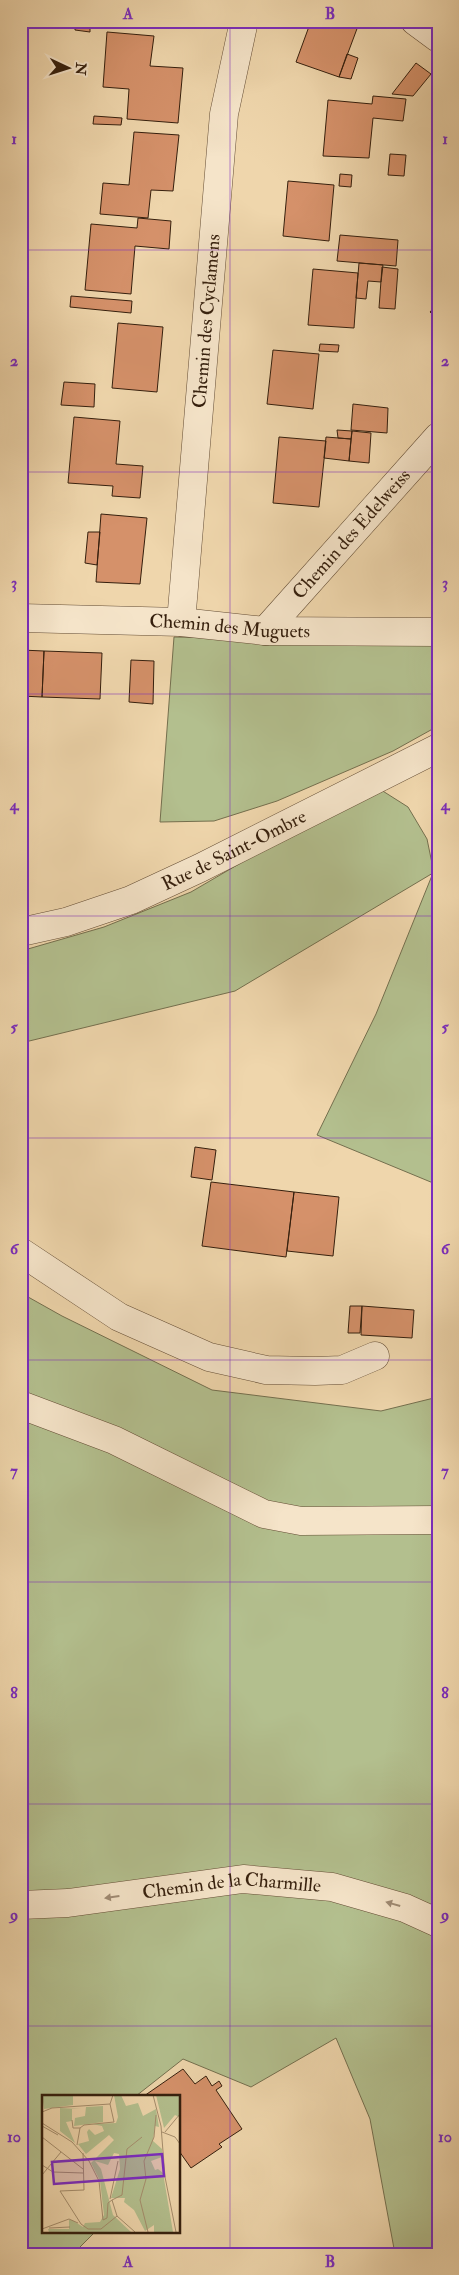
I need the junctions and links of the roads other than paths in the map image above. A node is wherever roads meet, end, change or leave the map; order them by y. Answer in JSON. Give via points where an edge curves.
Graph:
{"nodes":[{"id":1,"x":244,"y":21,"type":"edge"},
{"id":2,"x":415,"y":21,"type":"edge"},
{"id":3,"x":438,"y":38,"type":"edge"},
{"id":4,"x":438,"y":437,"type":"edge"},
{"id":5,"x":21,"y":618,"type":"edge"},
{"id":6,"x":180,"y":622,"type":"junction"},
{"id":7,"x":265,"y":631,"type":"junction"},
{"id":8,"x":438,"y":632,"type":"edge"},
{"id":9,"x":438,"y":748,"type":"edge"},
{"id":10,"x":21,"y":932,"type":"edge"},
{"id":11,"x":21,"y":1252,"type":"edge"},
{"id":12,"x":375,"y":1356,"type":"dead end"},
{"id":13,"x":21,"y":1404,"type":"edge"},
{"id":14,"x":438,"y":1520,"type":"edge"},
{"id":15,"x":21,"y":1904,"type":"edge"},
{"id":16,"x":438,"y":1923,"type":"edge"}],
"edges":[{"from":1,"to":6,"type":"street","name":"Chemin des Cyclamens","via":[[224,114]]},
{"from":2,"to":3,"type":"street"},
{"from":4,"to":7,"type":"street","name":"Chemin des Edelweiss"},
{"from":5,"to":6,"type":"street","name":"Chemin des Muguets"},
{"from":6,"to":7,"type":"street","name":"Chemin des Muguets"},
{"from":7,"to":8,"type":"street","name":"Chemin des Muguets"},
{"from":9,"to":10,"type":"street","name":"Rue de Saint-Ombre","via":[[131,900],[66,922]]},
{"from":11,"to":12,"type":"street","via":[[119,1316],[209,1357],[266,1370],[315,1371],[342,1370]]},
{"from":13,"to":14,"type":"street","via":[[114,1440],[264,1514],[301,1521]]},
{"from":16,"to":15,"type":"street","name":"Chemin de la Charmille","one_way":true,"via":[[406,1908],[332,1887],[243,1879],[68,1903]]}]}
